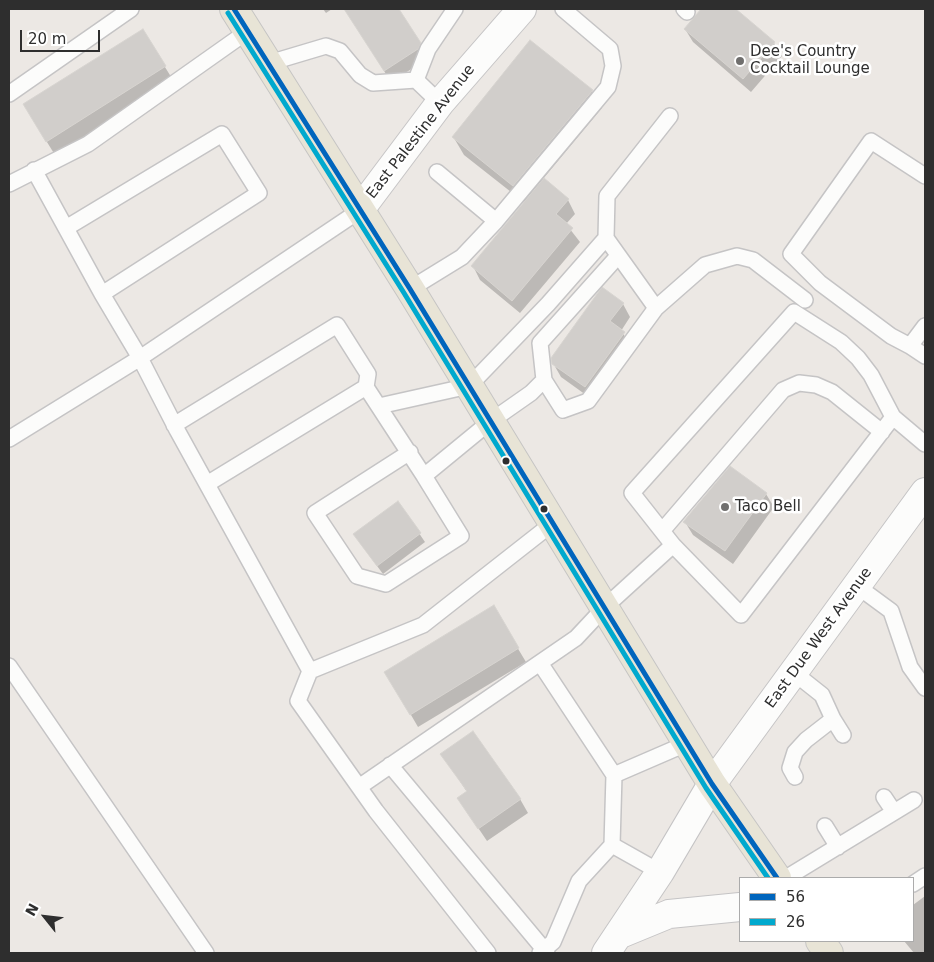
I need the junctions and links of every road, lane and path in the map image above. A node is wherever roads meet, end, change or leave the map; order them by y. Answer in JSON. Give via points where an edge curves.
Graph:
{"nodes":[{"id":1,"x":131,"y":9,"type":"edge"},
{"id":2,"x":456,"y":9,"type":"edge"},
{"id":3,"x":522,"y":9,"type":"edge"},
{"id":4,"x":563,"y":9,"type":"edge"},
{"id":5,"x":241,"y":20,"type":"edge"},
{"id":6,"x":269,"y":64,"type":"junction"},
{"id":7,"x":416,"y":80,"type":"junction"},
{"id":8,"x":9,"y":94,"type":"edge"},
{"id":9,"x":440,"y":103,"type":"junction"},
{"id":10,"x":670,"y":116,"type":"dead end"},
{"id":11,"x":34,"y":170,"type":"junction"},
{"id":12,"x":437,"y":172,"type":"dead end"},
{"id":13,"x":925,"y":176,"type":"edge"},
{"id":14,"x":9,"y":184,"type":"edge"},
{"id":15,"x":359,"y":211,"type":"junction"},
{"id":16,"x":496,"y":221,"type":"junction"},
{"id":17,"x":66,"y":228,"type":"junction"},
{"id":18,"x":606,"y":238,"type":"junction"},
{"id":19,"x":618,"y":256,"type":"junction"},
{"id":20,"x":820,"y":283,"type":"junction"},
{"id":21,"x":410,"y":289,"type":"junction"},
{"id":22,"x":102,"y":294,"type":"junction"},
{"id":23,"x":805,"y":300,"type":"junction"},
{"id":24,"x":656,"y":308,"type":"junction"},
{"id":25,"x":794,"y":312,"type":"junction"},
{"id":26,"x":925,"y":326,"type":"edge"},
{"id":27,"x":910,"y":346,"type":"junction"},
{"id":28,"x":925,"y":356,"type":"edge"},
{"id":29,"x":140,"y":358,"type":"junction"},
{"id":30,"x":544,"y":380,"type":"junction"},
{"id":31,"x":469,"y":386,"type":"junction"},
{"id":32,"x":366,"y":387,"type":"junction"},
{"id":33,"x":379,"y":406,"type":"junction"},
{"id":34,"x":893,"y":417,"type":"junction"},
{"id":35,"x":491,"y":421,"type":"junction"},
{"id":36,"x":174,"y":425,"type":"junction"},
{"id":37,"x":882,"y":432,"type":"junction"},
{"id":38,"x":9,"y":439,"type":"edge"},
{"id":39,"x":925,"y":444,"type":"edge"},
{"id":40,"x":410,"y":452,"type":"junction"},
{"id":41,"x":424,"y":476,"type":"junction"},
{"id":42,"x":207,"y":484,"type":"junction"},
{"id":43,"x":925,"y":493,"type":"edge"},
{"id":44,"x":554,"y":523,"type":"junction"},
{"id":45,"x":662,"y":530,"type":"junction"},
{"id":46,"x":673,"y":545,"type":"junction"},
{"id":47,"x":857,"y":586,"type":"junction"},
{"id":48,"x":605,"y":607,"type":"junction"},
{"id":49,"x":540,"y":663,"type":"junction"},
{"id":50,"x":9,"y":666,"type":"edge"},
{"id":51,"x":310,"y":671,"type":"junction"},
{"id":52,"x":793,"y":672,"type":"junction"},
{"id":53,"x":925,"y":688,"type":"edge"},
{"id":54,"x":832,"y":719,"type":"junction"},
{"id":55,"x":843,"y":735,"type":"dead end"},
{"id":56,"x":688,"y":743,"type":"junction"},
{"id":57,"x":390,"y":765,"type":"junction"},
{"id":58,"x":614,"y":775,"type":"junction"},
{"id":59,"x":795,"y":777,"type":"dead end"},
{"id":60,"x":712,"y":784,"type":"junction"},
{"id":61,"x":359,"y":786,"type":"junction"},
{"id":62,"x":884,"y":797,"type":"dead end"},
{"id":63,"x":914,"y":800,"type":"dead end"},
{"id":64,"x":894,"y":812,"type":"junction"},
{"id":65,"x":825,"y":826,"type":"dead end"},
{"id":66,"x":612,"y":845,"type":"junction"},
{"id":67,"x":838,"y":847,"type":"junction"},
{"id":68,"x":660,"y":872,"type":"junction"},
{"id":69,"x":925,"y":876,"type":"edge"},
{"id":70,"x":776,"y":877,"type":"edge"},
{"id":71,"x":788,"y":877,"type":"edge"},
{"id":72,"x":914,"y":883,"type":"edge"},
{"id":73,"x":739,"y":907,"type":"edge"},
{"id":74,"x":612,"y":944,"type":"edge"},
{"id":75,"x":544,"y":952,"type":"edge"},
{"id":76,"x":206,"y":953,"type":"edge"},
{"id":77,"x":488,"y":953,"type":"edge"}],
"edges":[{"from":1,"to":8,"type":"lane"},
{"from":2,"to":7,"type":"lane","via":[[428,49]]},
{"from":3,"to":9,"type":"street","name":"East Palestine Avenue"},
{"from":4,"to":16,"type":"lane","via":[[610,49],[613,66],[608,87]]},
{"from":5,"to":6,"type":"main road"},
{"from":5,"to":11,"type":"lane","via":[[88,144]]},
{"from":6,"to":7,"type":"lane","via":[[326,46],[340,51],[360,75],[373,83]]},
{"from":6,"to":15,"type":"main road"},
{"from":7,"to":9,"type":"lane"},
{"from":9,"to":15,"type":"street","name":"East Palestine Avenue"},
{"from":10,"to":18,"type":"lane","via":[[606,196]]},
{"from":11,"to":14,"type":"lane"},
{"from":11,"to":17,"type":"lane"},
{"from":12,"to":16,"type":"lane"},
{"from":13,"to":20,"type":"lane","via":[[871,141],[791,254]]},
{"from":15,"to":21,"type":"main road"},
{"from":15,"to":29,"type":"lane"},
{"from":16,"to":21,"type":"lane","via":[[462,257]]},
{"from":17,"to":22,"type":"lane"},
{"from":17,"to":22,"type":"lane","via":[[222,134],[259,193]]},
{"from":18,"to":19,"type":"lane"},
{"from":18,"to":31,"type":"lane"},
{"from":19,"to":24,"type":"lane"},
{"from":19,"to":30,"type":"lane","via":[[540,343]]},
{"from":20,"to":23,"type":"lane"},
{"from":20,"to":27,"type":"lane","via":[[891,336]]},
{"from":21,"to":31,"type":"main road"},
{"from":22,"to":29,"type":"lane"},
{"from":23,"to":24,"type":"lane","via":[[753,260],[736,256],[704,265]]},
{"from":23,"to":25,"type":"lane"},
{"from":24,"to":30,"type":"lane","via":[[588,400],[564,410]]},
{"from":25,"to":34,"type":"lane","via":[[841,342],[858,358],[871,375]]},
{"from":25,"to":45,"type":"lane","via":[[632,493]]},
{"from":26,"to":27,"type":"lane"},
{"from":27,"to":28,"type":"lane"},
{"from":29,"to":36,"type":"lane"},
{"from":29,"to":38,"type":"lane"},
{"from":30,"to":35,"type":"lane","via":[[531,394]]},
{"from":31,"to":33,"type":"lane"},
{"from":31,"to":35,"type":"main road"},
{"from":32,"to":33,"type":"lane"},
{"from":32,"to":36,"type":"lane","via":[[368,374],[337,325]]},
{"from":32,"to":42,"type":"lane"},
{"from":33,"to":40,"type":"lane"},
{"from":34,"to":37,"type":"lane"},
{"from":34,"to":39,"type":"lane"},
{"from":35,"to":41,"type":"lane"},
{"from":35,"to":44,"type":"main road"},
{"from":36,"to":42,"type":"lane"},
{"from":37,"to":45,"type":"lane","via":[[832,392],[816,385],[799,383],[783,390]]},
{"from":37,"to":46,"type":"lane","via":[[741,615]]},
{"from":40,"to":41,"type":"lane"},
{"from":40,"to":41,"type":"lane","via":[[316,513],[357,576],[386,584],[461,536]]},
{"from":42,"to":51,"type":"lane"},
{"from":43,"to":47,"type":"street","name":"East Due West Avenue"},
{"from":44,"to":48,"type":"main road"},
{"from":44,"to":51,"type":"lane","via":[[423,625]]},
{"from":45,"to":46,"type":"lane"},
{"from":46,"to":48,"type":"lane"},
{"from":47,"to":52,"type":"street","name":"East Due West Avenue"},
{"from":47,"to":53,"type":"lane","via":[[891,611],[910,667]]},
{"from":48,"to":49,"type":"lane","via":[[576,638]]},
{"from":48,"to":56,"type":"main road"},
{"from":49,"to":57,"type":"lane"},
{"from":49,"to":58,"type":"lane"},
{"from":50,"to":76,"type":"lane"},
{"from":51,"to":61,"type":"lane","via":[[298,701]]},
{"from":52,"to":54,"type":"lane","via":[[822,695]]},
{"from":52,"to":60,"type":"street","name":"East Due West Avenue"},
{"from":54,"to":55,"type":"lane"},
{"from":54,"to":59,"type":"lane","via":[[810,746],[795,752],[790,768]]},
{"from":56,"to":58,"type":"lane"},
{"from":56,"to":60,"type":"main road"},
{"from":57,"to":61,"type":"lane"},
{"from":57,"to":75,"type":"lane"},
{"from":58,"to":66,"type":"lane"},
{"from":60,"to":68,"type":"street","name":"East Due West Avenue"},
{"from":60,"to":70,"type":"main road"},
{"from":61,"to":77,"type":"lane"},
{"from":62,"to":64,"type":"lane"},
{"from":63,"to":64,"type":"lane"},
{"from":64,"to":67,"type":"lane","via":[[861,825]]},
{"from":65,"to":67,"type":"lane"},
{"from":66,"to":68,"type":"lane"},
{"from":66,"to":75,"type":"lane","via":[[579,881],[553,942]]},
{"from":67,"to":71,"type":"lane"},
{"from":68,"to":74,"type":"street","name":"East Due West Avenue"},
{"from":69,"to":72,"type":"lane"},
{"from":73,"to":74,"type":"street","via":[[669,914]]}]}
